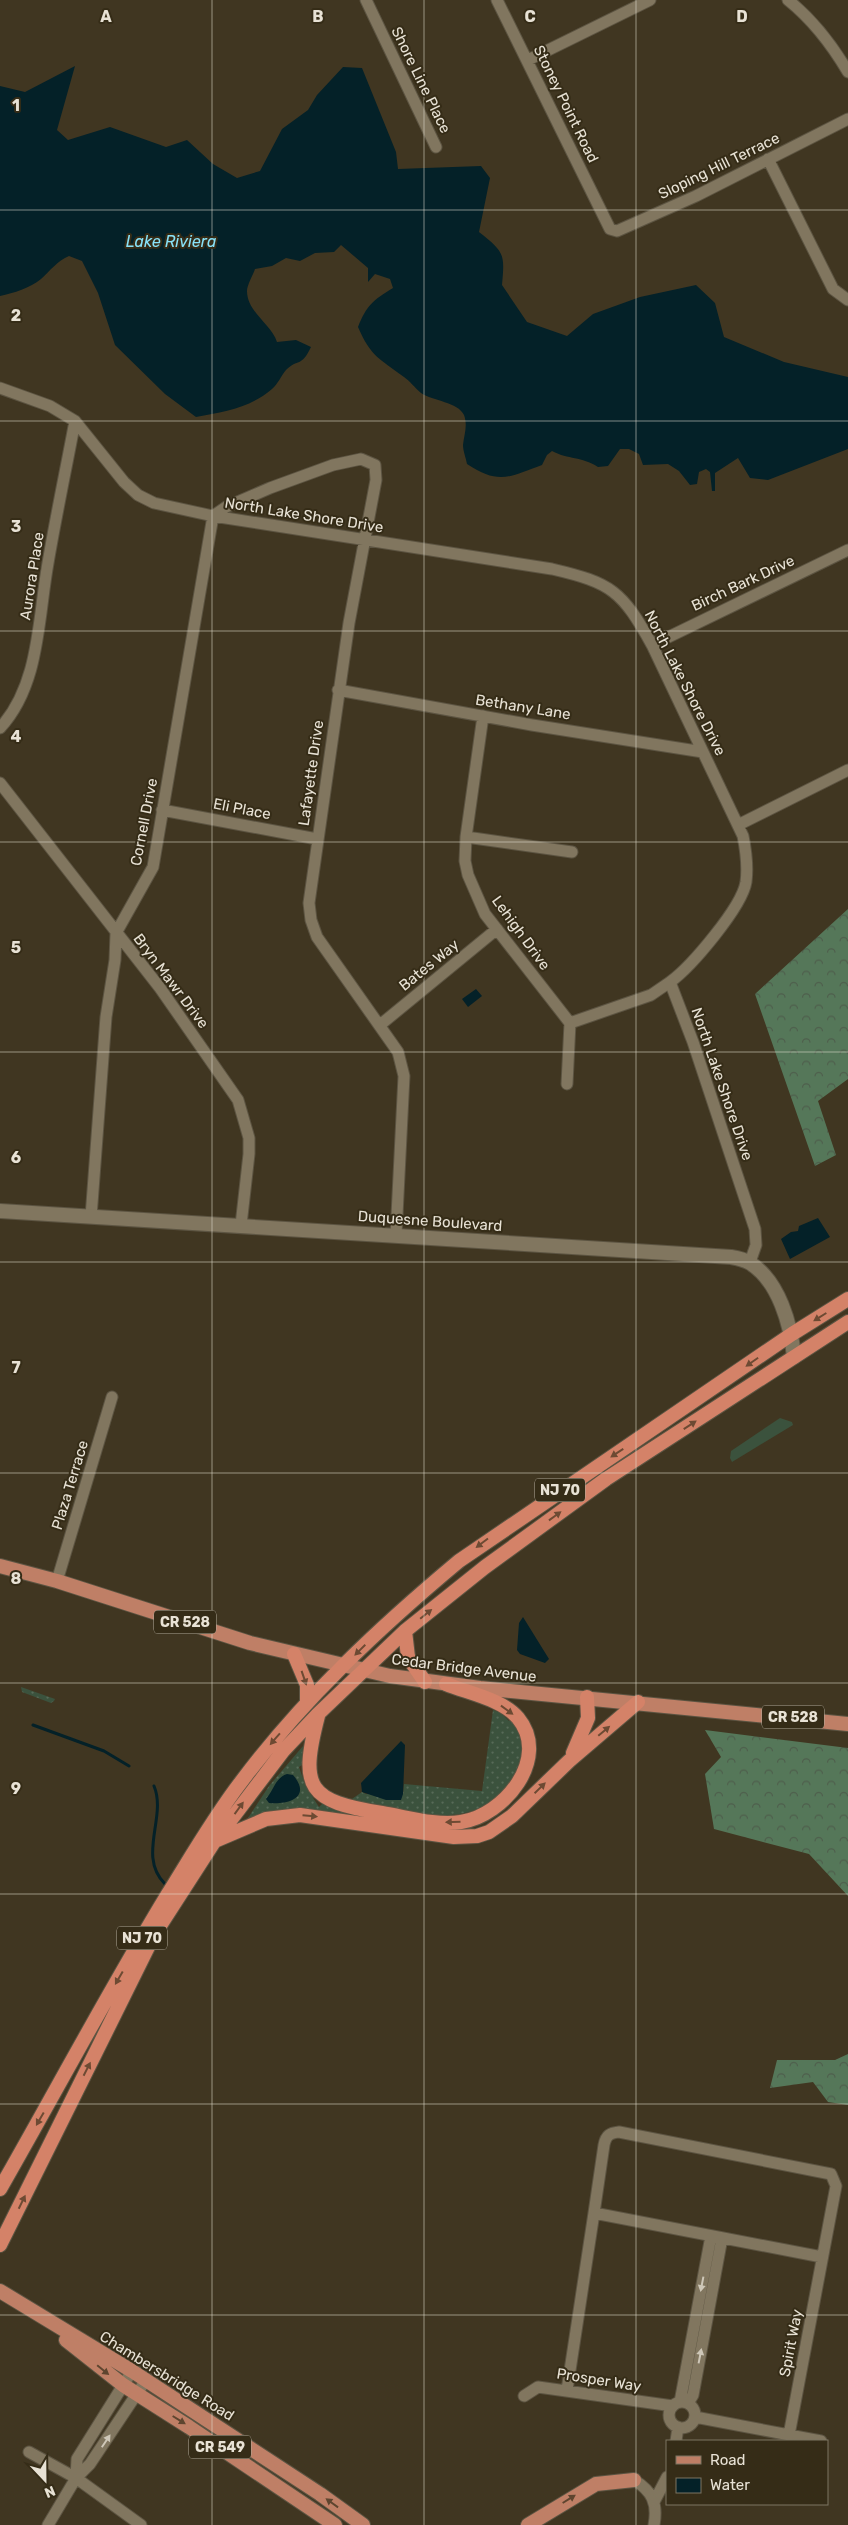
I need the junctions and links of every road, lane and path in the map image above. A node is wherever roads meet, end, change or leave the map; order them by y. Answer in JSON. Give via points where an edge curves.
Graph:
{"nodes":[{"id":1,"x":366,"y":0,"type":"edge"},
{"id":2,"x":497,"y":0,"type":"edge"},
{"id":3,"x":650,"y":0,"type":"edge"},
{"id":4,"x":788,"y":0,"type":"edge"},
{"id":5,"x":528,"y":60,"type":"junction"},
{"id":6,"x":848,"y":72,"type":"edge"},
{"id":7,"x":848,"y":119,"type":"edge"},
{"id":8,"x":436,"y":147,"type":"dead end"},
{"id":9,"x":768,"y":159,"type":"junction"},
{"id":10,"x":606,"y":222,"type":"joint"},
{"id":11,"x":848,"y":300,"type":"edge"},
{"id":12,"x":0,"y":388,"type":"edge"},
{"id":13,"x":75,"y":421,"type":"junction"},
{"id":14,"x":213,"y":516,"type":"junction"},
{"id":15,"x":365,"y":540,"type":"junction"},
{"id":16,"x":848,"y":550,"type":"edge"},
{"id":17,"x":652,"y":645,"type":"junction"},
{"id":18,"x":338,"y":690,"type":"junction"},
{"id":19,"x":483,"y":716,"type":"junction"},
{"id":20,"x":0,"y":728,"type":"edge"},
{"id":21,"x":703,"y":752,"type":"junction"},
{"id":22,"x":848,"y":770,"type":"edge"},
{"id":23,"x":0,"y":783,"type":"edge"},
{"id":24,"x":162,"y":810,"type":"junction"},
{"id":25,"x":738,"y":826,"type":"junction"},
{"id":26,"x":466,"y":836,"type":"junction"},
{"id":27,"x":317,"y":839,"type":"junction"},
{"id":28,"x":572,"y":852,"type":"dead end"},
{"id":29,"x":497,"y":929,"type":"junction"},
{"id":30,"x":116,"y":933,"type":"junction"},
{"id":31,"x":670,"y":982,"type":"junction"},
{"id":32,"x":570,"y":1023,"type":"junction"},
{"id":33,"x":380,"y":1025,"type":"junction"},
{"id":34,"x":567,"y":1084,"type":"dead end"},
{"id":35,"x":0,"y":1212,"type":"edge"},
{"id":36,"x":92,"y":1217,"type":"junction"},
{"id":37,"x":242,"y":1225,"type":"junction"},
{"id":38,"x":396,"y":1235,"type":"junction"},
{"id":39,"x":750,"y":1262,"type":"junction"},
{"id":40,"x":848,"y":1299,"type":"edge"},
{"id":41,"x":848,"y":1322,"type":"edge"},
{"id":42,"x":792,"y":1334,"type":"junction"},
{"id":43,"x":794,"y":1357,"type":"junction"},
{"id":44,"x":112,"y":1397,"type":"dead end"},
{"id":45,"x":0,"y":1566,"type":"edge"},
{"id":46,"x":57,"y":1581,"type":"junction"},
{"id":47,"x":405,"y":1631,"type":"junction"},
{"id":48,"x":294,"y":1654,"type":"junction"},
{"id":49,"x":344,"y":1666,"type":"junction"},
{"id":50,"x":364,"y":1670,"type":"junction"},
{"id":51,"x":425,"y":1682,"type":"junction"},
{"id":52,"x":446,"y":1684,"type":"junction"},
{"id":53,"x":587,"y":1697,"type":"junction"},
{"id":54,"x":638,"y":1702,"type":"junction"},
{"id":55,"x":307,"y":1703,"type":"junction"},
{"id":56,"x":318,"y":1714,"type":"junction"},
{"id":57,"x":848,"y":1724,"type":"edge"},
{"id":58,"x":569,"y":1760,"type":"junction"},
{"id":59,"x":214,"y":1842,"type":"junction"},
{"id":60,"x":0,"y":2189,"type":"edge"},
{"id":61,"x":594,"y":2213,"type":"junction"},
{"id":62,"x":716,"y":2237,"type":"junction"},
{"id":63,"x":0,"y":2245,"type":"edge"},
{"id":64,"x":822,"y":2257,"type":"junction"},
{"id":65,"x":0,"y":2291,"type":"edge"},
{"id":66,"x":26,"y":2308,"type":"junction"},
{"id":67,"x":132,"y":2370,"type":"junction"},
{"id":68,"x":146,"y":2380,"type":"junction"},
{"id":69,"x":123,"y":2385,"type":"junction"},
{"id":70,"x":567,"y":2390,"type":"junction"},
{"id":71,"x":138,"y":2394,"type":"junction"},
{"id":72,"x":524,"y":2396,"type":"dead end"},
{"id":73,"x":680,"y":2404,"type":"junction"},
{"id":74,"x":695,"y":2417,"type":"junction"},
{"id":75,"x":678,"y":2427,"type":"junction"},
{"id":76,"x":789,"y":2435,"type":"junction"},
{"id":77,"x":676,"y":2440,"type":"edge"},
{"id":78,"x":816,"y":2440,"type":"edge"},
{"id":79,"x":29,"y":2452,"type":"dead end"},
{"id":80,"x":76,"y":2478,"type":"junction"},
{"id":81,"x":666,"y":2479,"type":"edge"},
{"id":82,"x":634,"y":2480,"type":"joint"},
{"id":83,"x":654,"y":2502,"type":"junction"},
{"id":84,"x":48,"y":2525,"type":"edge"},
{"id":85,"x":141,"y":2525,"type":"edge"},
{"id":86,"x":336,"y":2525,"type":"edge"},
{"id":87,"x":363,"y":2525,"type":"edge"},
{"id":88,"x":528,"y":2525,"type":"edge"},
{"id":89,"x":654,"y":2525,"type":"edge"}],
"edges":[{"from":1,"to":8,"type":"street","name":"Shore Line Place"},
{"from":2,"to":5,"type":"street","name":"Stoney Point Road"},
{"from":3,"to":5,"type":"street"},
{"from":4,"to":6,"type":"street","via":[[836,52]]},
{"from":5,"to":10,"type":"street","name":"Stoney Point Road"},
{"from":7,"to":9,"type":"street","name":"Sloping Hill Terrace"},
{"from":9,"to":10,"type":"street","name":"Sloping Hill Terrace","via":[[617,231],[610,229]]},
{"from":9,"to":11,"type":"street","via":[[833,289]]},
{"from":12,"to":13,"type":"street","name":"North Lake Shore Drive","via":[[50,406]]},
{"from":13,"to":14,"type":"street","name":"North Lake Shore Drive","via":[[138,495],[174,509]]},
{"from":13,"to":20,"type":"street","name":"Aurora Place","via":[[27,682],[20,700]]},
{"from":14,"to":15,"type":"street","name":"North Lake Shore Drive"},
{"from":14,"to":15,"type":"street","name":"Lafayette Drive","via":[[270,488],[333,465],[361,459],[371,461],[376,469]]},
{"from":14,"to":24,"type":"street","name":"Cornell Drive"},
{"from":15,"to":17,"type":"street","name":"North Lake Shore Drive","via":[[585,577],[622,598]]},
{"from":15,"to":18,"type":"street","name":"Lafayette Drive"},
{"from":16,"to":17,"type":"street","name":"Birch Bark Drive"},
{"from":17,"to":21,"type":"street","name":"North Lake Shore Drive"},
{"from":18,"to":19,"type":"street","name":"Bethany Lane"},
{"from":18,"to":27,"type":"street","name":"Lafayette Drive"},
{"from":19,"to":21,"type":"street","name":"Bethany Lane"},
{"from":19,"to":26,"type":"street","name":"Lehigh Drive"},
{"from":21,"to":25,"type":"street","name":"North Lake Shore Drive"},
{"from":22,"to":25,"type":"street"},
{"from":23,"to":30,"type":"street","name":"Bryn Mawr Drive"},
{"from":24,"to":27,"type":"street","name":"Eli Place"},
{"from":24,"to":30,"type":"street","name":"Cornell Drive","via":[[153,868]]},
{"from":25,"to":31,"type":"street","name":"North Lake Shore Drive","via":[[747,853],[746,883],[736,906],[702,950]]},
{"from":26,"to":28,"type":"street"},
{"from":26,"to":29,"type":"street","name":"Lehigh Drive","via":[[468,875],[485,914]]},
{"from":27,"to":33,"type":"street","name":"Lafayette Drive","via":[[309,903],[311,920],[325,951]]},
{"from":29,"to":32,"type":"street","name":"Lehigh Drive"},
{"from":29,"to":33,"type":"street","name":"Bates Way"},
{"from":30,"to":36,"type":"street","name":"Cornell Drive","via":[[106,1017]]},
{"from":30,"to":37,"type":"street","name":"Bryn Mawr Drive","via":[[160,988],[238,1100],[249,1138]]},
{"from":31,"to":32,"type":"street","via":[[651,995]]},
{"from":31,"to":39,"type":"street","name":"North Lake Shore Drive","via":[[755,1229],[756,1245]]},
{"from":32,"to":34,"type":"street"},
{"from":33,"to":38,"type":"street","name":"Lafayette Drive","via":[[398,1052],[404,1076]]},
{"from":35,"to":36,"type":"street","name":"Duquesne Boulevard"},
{"from":36,"to":37,"type":"street","name":"Duquesne Boulevard"},
{"from":37,"to":38,"type":"street","name":"Duquesne Boulevard"},
{"from":38,"to":39,"type":"street","name":"Duquesne Boulevard","via":[[731,1257]]},
{"from":39,"to":42,"type":"street","via":[[772,1285]]},
{"from":40,"to":42,"type":"highway","number":"NJ 70","one_way":true},
{"from":41,"to":43,"type":"highway","number":"NJ 70"},
{"from":42,"to":43,"type":"street"},
{"from":42,"to":49,"type":"highway","number":"NJ 70","one_way":true,"via":[[459,1561],[410,1602]]},
{"from":47,"to":43,"type":"highway","number":"NJ 70","one_way":true,"via":[[606,1479]]},
{"from":44,"to":46,"type":"street","name":"Plaza Terrace"},
{"from":45,"to":46,"type":"main road","name":"Cedar Bridge Avenue","number":"CR 528"},
{"from":46,"to":48,"type":"main road","name":"Cedar Bridge Avenue","number":"CR 528"},
{"from":47,"to":50,"type":"highway","number":"NJ 70"},
{"from":47,"to":51,"type":"highway","via":[[408,1657]]},
{"from":48,"to":49,"type":"main road","name":"Cedar Bridge Avenue","number":"CR 528"},
{"from":48,"to":55,"type":"highway","one_way":true,"via":[[307,1686]]},
{"from":49,"to":50,"type":"main road","name":"Cedar Bridge Avenue","number":"CR 528"},
{"from":49,"to":55,"type":"highway","number":"NJ 70"},
{"from":50,"to":51,"type":"main road","name":"Cedar Bridge Avenue","number":"CR 528"},
{"from":50,"to":56,"type":"highway","number":"NJ 70"},
{"from":51,"to":52,"type":"main road","name":"Cedar Bridge Avenue","number":"CR 528"},
{"from":52,"to":53,"type":"main road","name":"Cedar Bridge Avenue","number":"CR 528"},
{"from":52,"to":56,"type":"highway","one_way":true,"via":[[500,1704],[517,1717],[526,1731],[529,1745],[527,1763],[510,1794],[480,1817],[462,1822],[422,1820],[345,1807],[328,1801],[311,1779],[308,1765]]},
{"from":53,"to":54,"type":"main road","name":"Cedar Bridge Avenue","number":"CR 528"},
{"from":53,"to":58,"type":"highway","via":[[588,1718]]},
{"from":54,"to":57,"type":"main road","name":"Cedar Bridge Avenue","number":"CR 528"},
{"from":58,"to":54,"type":"highway","one_way":true},
{"from":55,"to":60,"type":"highway","number":"NJ 70","one_way":true,"via":[[240,1783],[205,1835],[146,1930]]},
{"from":59,"to":56,"type":"highway","number":"NJ 70","one_way":true,"via":[[283,1751]]},
{"from":59,"to":58,"type":"highway","one_way":true,"via":[[266,1818],[300,1815],[454,1837],[477,1836],[512,1816]]},
{"from":63,"to":59,"type":"highway","number":"NJ 70","one_way":true,"via":[[154,1935]]},
{"from":61,"to":62,"type":"street"},
{"from":61,"to":64,"type":"street","name":"Spirit Way","via":[[604,2145],[611,2132],[825,2171],[831,2174],[836,2186]]},
{"from":61,"to":70,"type":"street"},
{"from":62,"to":64,"type":"street"},
{"from":62,"to":73,"type":"street"},
{"from":64,"to":76,"type":"street","name":"Spirit Way"},
{"from":65,"to":66,"type":"main road","name":"Chambersbridge Road","number":"CR 549"},
{"from":66,"to":67,"type":"main road","name":"Chambersbridge Road","number":"CR 549"},
{"from":66,"to":69,"type":"main road","name":"Chambersbridge Road","number":"CR 549","one_way":true},
{"from":67,"to":68,"type":"main road","name":"Chambersbridge Road","number":"CR 549"},
{"from":67,"to":69,"type":"street"},
{"from":68,"to":71,"type":"street"},
{"from":87,"to":68,"type":"main road","name":"Chambersbridge Road","number":"CR 549","one_way":true},
{"from":69,"to":71,"type":"main road","name":"Chambersbridge Road","number":"CR 549"},
{"from":69,"to":80,"type":"street","via":[[77,2459]]},
{"from":70,"to":72,"type":"street","name":"Prosper Way","via":[[538,2387]]},
{"from":70,"to":73,"type":"street","name":"Prosper Way"},
{"from":80,"to":71,"type":"street","one_way":true,"via":[[90,2464]]},
{"from":71,"to":86,"type":"main road","name":"Chambersbridge Road","number":"CR 549","one_way":true},
{"from":73,"to":74,"type":"street","via":[[694,2409]]},
{"from":73,"to":75,"type":"street","via":[[670,2418]]},
{"from":74,"to":75,"type":"street","via":[[691,2425]]},
{"from":74,"to":76,"type":"street"},
{"from":75,"to":77,"type":"street"},
{"from":76,"to":78,"type":"street"},
{"from":79,"to":80,"type":"street"},
{"from":80,"to":84,"type":"street"},
{"from":80,"to":85,"type":"street"},
{"from":81,"to":83,"type":"street"},
{"from":82,"to":83,"type":"street","via":[[647,2488]]},
{"from":88,"to":82,"type":"main road","one_way":true,"via":[[596,2484]]},
{"from":83,"to":89,"type":"street"}]}
